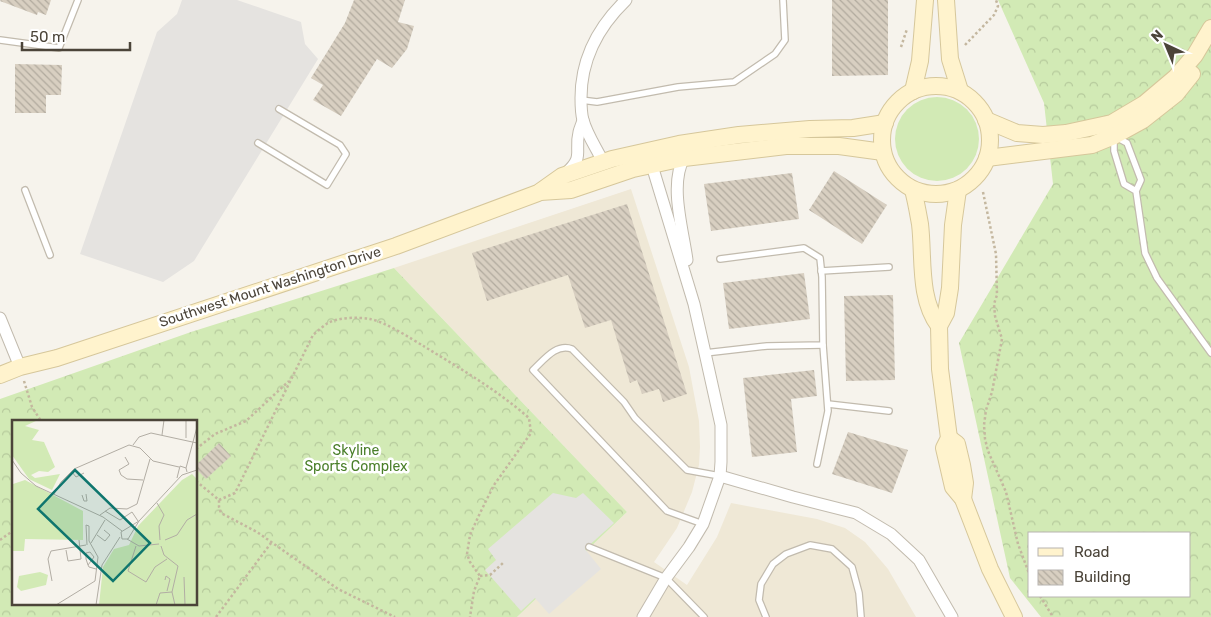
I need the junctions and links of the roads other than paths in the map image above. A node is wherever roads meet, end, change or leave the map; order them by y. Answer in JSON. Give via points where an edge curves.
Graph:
{"nodes":[{"id":1,"x":78,"y":0,"type":"edge"},
{"id":2,"x":626,"y":0,"type":"edge"},
{"id":3,"x":783,"y":0,"type":"edge"},
{"id":4,"x":925,"y":0,"type":"edge"},
{"id":5,"x":946,"y":0,"type":"edge"},
{"id":6,"x":1211,"y":28,"type":"edge"},
{"id":7,"x":0,"y":40,"type":"edge"},
{"id":8,"x":1211,"y":48,"type":"edge"},
{"id":9,"x":913,"y":91,"type":"junction"},
{"id":10,"x":960,"y":91,"type":"junction"},
{"id":11,"x":581,"y":100,"type":"junction"},
{"id":12,"x":280,"y":109,"type":"dead end"},
{"id":13,"x":583,"y":120,"type":"junction"},
{"id":14,"x":986,"y":120,"type":"junction"},
{"id":15,"x":885,"y":123,"type":"junction"},
{"id":16,"x":1114,"y":136,"type":"junction"},
{"id":17,"x":258,"y":144,"type":"dead end"},
{"id":18,"x":883,"y":152,"type":"junction"},
{"id":19,"x":650,"y":158,"type":"junction"},
{"id":20,"x":684,"y":158,"type":"junction"},
{"id":21,"x":987,"y":158,"type":"junction"},
{"id":22,"x":604,"y":162,"type":"junction"},
{"id":23,"x":562,"y":176,"type":"junction"},
{"id":24,"x":25,"y":190,"type":"dead end"},
{"id":25,"x":913,"y":190,"type":"junction"},
{"id":26,"x":958,"y":190,"type":"junction"},
{"id":27,"x":1136,"y":191,"type":"junction"},
{"id":28,"x":538,"y":193,"type":"junction"},
{"id":29,"x":50,"y":255,"type":"dead end"},
{"id":30,"x":720,"y":259,"type":"dead end"},
{"id":31,"x":889,"y":267,"type":"dead end"},
{"id":32,"x":822,"y":271,"type":"junction"},
{"id":33,"x":694,"y":304,"type":"junction"},
{"id":34,"x":0,"y":318,"type":"edge"},
{"id":35,"x":939,"y":326,"type":"junction"},
{"id":36,"x":823,"y":346,"type":"junction"},
{"id":37,"x":1211,"y":352,"type":"edge"},
{"id":38,"x":705,"y":353,"type":"junction"},
{"id":39,"x":20,"y":368,"type":"junction"},
{"id":40,"x":0,"y":375,"type":"edge"},
{"id":41,"x":828,"y":404,"type":"junction"},
{"id":42,"x":890,"y":411,"type":"dead end"},
{"id":43,"x":817,"y":464,"type":"dead end"},
{"id":44,"x":720,"y":476,"type":"junction"},
{"id":45,"x":702,"y":524,"type":"junction"},
{"id":46,"x":589,"y":546,"type":"dead end"},
{"id":47,"x":666,"y":578,"type":"junction"},
{"id":48,"x":643,"y":617,"type":"edge"},
{"id":49,"x":704,"y":617,"type":"edge"},
{"id":50,"x":766,"y":617,"type":"edge"},
{"id":51,"x":861,"y":617,"type":"edge"},
{"id":52,"x":952,"y":617,"type":"edge"},
{"id":53,"x":1014,"y":617,"type":"edge"}],
"edges":[{"from":1,"to":7,"type":"lane","via":[[59,48]]},
{"from":2,"to":11,"type":"street","via":[[598,33],[581,82]]},
{"from":3,"to":11,"type":"lane","via":[[785,40],[774,54],[734,82],[678,87],[597,102]]},
{"from":4,"to":9,"type":"main road","via":[[920,61]]},
{"from":5,"to":10,"type":"main road","via":[[950,59]]},
{"from":6,"to":14,"type":"main road","via":[[1195,55],[1176,77],[1144,104],[1112,123],[1042,135],[1017,133]]},
{"from":8,"to":16,"type":"main road","via":[[1176,94],[1143,120]]},
{"from":9,"to":10,"type":"main road","via":[[944,87]]},
{"from":9,"to":15,"type":"main road","via":[[891,110]]},
{"from":10,"to":14,"type":"main road","via":[[980,108]]},
{"from":11,"to":13,"type":"street"},
{"from":12,"to":17,"type":"lane","via":[[340,145],[346,154],[327,186]]},
{"from":13,"to":22,"type":"street"},
{"from":13,"to":23,"type":"street","via":[[578,134],[579,156]]},
{"from":14,"to":21,"type":"main road","via":[[990,132]]},
{"from":15,"to":18,"type":"main road"},
{"from":15,"to":19,"type":"main road","name":"Southwest Mount Washington Drive","via":[[739,135]]},
{"from":16,"to":21,"type":"main road","via":[[1092,145]]},
{"from":16,"to":27,"type":"lane","via":[[1114,150],[1124,184]]},
{"from":16,"to":27,"type":"lane","via":[[1128,143],[1141,180]]},
{"from":18,"to":20,"type":"main road","name":"Southwest Mount Washington Drive","via":[[839,146],[786,146]]},
{"from":18,"to":25,"type":"main road","via":[[889,168]]},
{"from":19,"to":20,"type":"main road","name":"Southwest Mount Washington Drive"},
{"from":19,"to":22,"type":"main road","name":"Southwest Mount Washington Drive"},
{"from":19,"to":28,"type":"main road","name":"Southwest Mount Washington Drive","via":[[632,169],[571,190]]},
{"from":19,"to":33,"type":"street"},
{"from":20,"to":33,"type":"street","via":[[679,166],[676,186]]},
{"from":21,"to":26,"type":"main road","via":[[980,172]]},
{"from":22,"to":23,"type":"main road","name":"Southwest Mount Washington Drive"},
{"from":23,"to":28,"type":"main road","name":"Southwest Mount Washington Drive"},
{"from":24,"to":29,"type":"lane"},
{"from":25,"to":26,"type":"main road","via":[[928,194]]},
{"from":25,"to":35,"type":"main road","via":[[930,315]]},
{"from":26,"to":35,"type":"main road","via":[[950,288],[946,313]]},
{"from":27,"to":37,"type":"lane","via":[[1145,252],[1157,278]]},
{"from":28,"to":39,"type":"main road","name":"Southwest Mount Washington Drive","via":[[378,252]]},
{"from":30,"to":32,"type":"lane","via":[[804,248],[820,258]]},
{"from":31,"to":32,"type":"lane"},
{"from":32,"to":36,"type":"lane"},
{"from":33,"to":38,"type":"street"},
{"from":34,"to":39,"type":"street"},
{"from":35,"to":53,"type":"main road","via":[[940,368],[949,438],[957,444],[965,483],[963,499],[990,569]]},
{"from":36,"to":38,"type":"lane","via":[[767,346]]},
{"from":36,"to":41,"type":"lane"},
{"from":38,"to":44,"type":"street","via":[[721,425]]},
{"from":39,"to":40,"type":"main road","name":"Southwest Mount Washington Drive"},
{"from":41,"to":42,"type":"lane"},
{"from":41,"to":43,"type":"lane"},
{"from":44,"to":45,"type":"street"},
{"from":44,"to":45,"type":"lane","via":[[686,470],[572,349],[567,347],[551,353],[533,370],[667,511]]},
{"from":44,"to":52,"type":"street","via":[[856,513],[891,534],[919,560]]},
{"from":45,"to":47,"type":"street"},
{"from":46,"to":47,"type":"lane"},
{"from":47,"to":48,"type":"street"},
{"from":47,"to":49,"type":"lane"},
{"from":50,"to":51,"type":"lane","via":[[759,600],[761,584],[773,564],[786,554],[810,545],[832,549],[852,568],[860,593]]}]}
